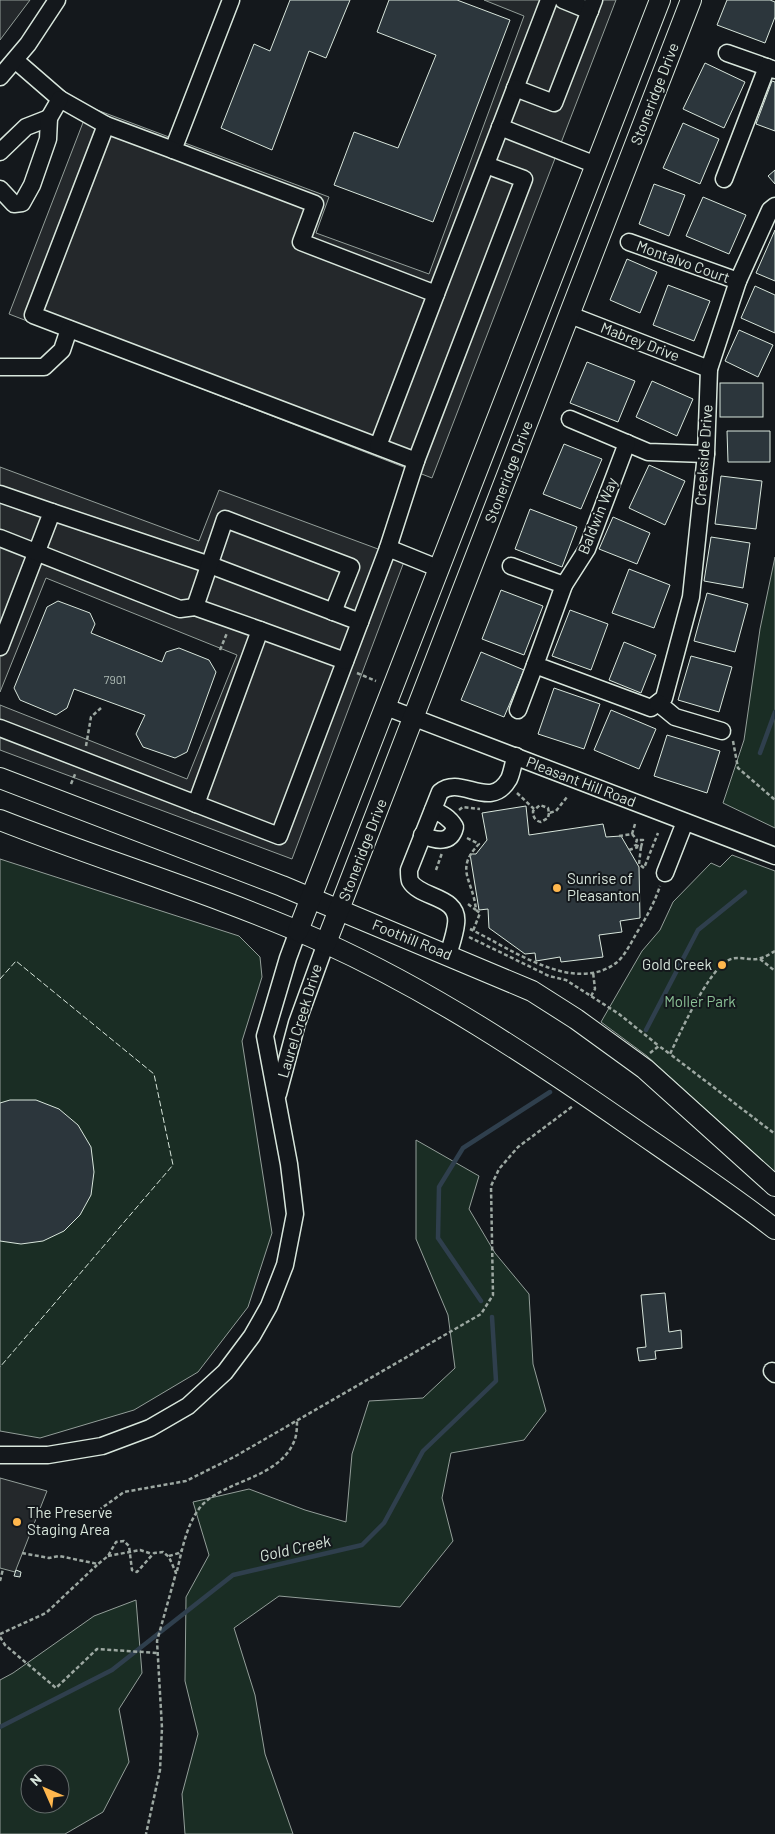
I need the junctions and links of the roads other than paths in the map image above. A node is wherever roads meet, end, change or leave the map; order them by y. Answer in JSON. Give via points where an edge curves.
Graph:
{"nodes":[{"id":1,"x":57,"y":0,"type":"edge"},
{"id":2,"x":231,"y":0,"type":"edge"},
{"id":3,"x":549,"y":0,"type":"edge"},
{"id":4,"x":563,"y":0,"type":"edge"},
{"id":5,"x":660,"y":0,"type":"edge"},
{"id":6,"x":691,"y":0,"type":"edge"},
{"id":7,"x":592,"y":5,"type":"edge"},
{"id":8,"x":726,"y":53,"type":"dead end"},
{"id":9,"x":15,"y":60,"type":"junction"},
{"id":10,"x":771,"y":69,"type":"edge"},
{"id":11,"x":0,"y":77,"type":"edge"},
{"id":12,"x":515,"y":88,"type":"junction"},
{"id":13,"x":60,"y":99,"type":"junction"},
{"id":14,"x":49,"y":118,"type":"junction"},
{"id":15,"x":106,"y":125,"type":"junction"},
{"id":16,"x":500,"y":128,"type":"junction"},
{"id":17,"x":173,"y":150,"type":"junction"},
{"id":18,"x":0,"y":152,"type":"edge"},
{"id":19,"x":486,"y":165,"type":"junction"},
{"id":20,"x":596,"y":165,"type":"junction"},
{"id":21,"x":724,"y":179,"type":"dead end"},
{"id":22,"x":0,"y":189,"type":"edge"},
{"id":23,"x":775,"y":206,"type":"edge"},
{"id":24,"x":629,"y":242,"type":"dead end"},
{"id":25,"x":738,"y":281,"type":"junction"},
{"id":26,"x":436,"y":294,"type":"junction"},
{"id":27,"x":570,"y":315,"type":"junction"},
{"id":28,"x":69,"y":329,"type":"junction"},
{"id":29,"x":0,"y":367,"type":"edge"},
{"id":30,"x":709,"y":369,"type":"junction"},
{"id":31,"x":570,"y":419,"type":"dead end"},
{"id":32,"x":627,"y":443,"type":"junction"},
{"id":33,"x":378,"y":446,"type":"junction"},
{"id":34,"x":706,"y":454,"type":"junction"},
{"id":35,"x":416,"y":461,"type":"junction"},
{"id":36,"x":0,"y":494,"type":"edge"},
{"id":37,"x":52,"y":512,"type":"junction"},
{"id":38,"x":0,"y":538,"type":"edge"},
{"id":39,"x":388,"y":548,"type":"junction"},
{"id":40,"x":36,"y":551,"type":"junction"},
{"id":41,"x":210,"y":565,"type":"junction"},
{"id":42,"x":511,"y":566,"type":"dead end"},
{"id":43,"x":440,"y":569,"type":"junction"},
{"id":44,"x":564,"y":585,"type":"junction"},
{"id":45,"x":194,"y":607,"type":"junction"},
{"id":46,"x":333,"y":612,"type":"junction"},
{"id":47,"x":360,"y":622,"type":"junction"},
{"id":48,"x":260,"y":630,"type":"junction"},
{"id":49,"x":0,"y":647,"type":"edge"},
{"id":50,"x":345,"y":661,"type":"junction"},
{"id":51,"x":535,"y":665,"type":"junction"},
{"id":52,"x":655,"y":705,"type":"junction"},
{"id":53,"x":386,"y":707,"type":"junction"},
{"id":54,"x":518,"y":710,"type":"dead end"},
{"id":55,"x":414,"y":717,"type":"junction"},
{"id":56,"x":0,"y":728,"type":"edge"},
{"id":57,"x":722,"y":731,"type":"road end"},
{"id":58,"x":516,"y":756,"type":"junction"},
{"id":59,"x":0,"y":778,"type":"edge"},
{"id":60,"x":196,"y":804,"type":"junction"},
{"id":61,"x":433,"y":810,"type":"junction"},
{"id":62,"x":0,"y":820,"type":"edge"},
{"id":63,"x":685,"y":822,"type":"junction"},
{"id":64,"x":422,"y":836,"type":"junction"},
{"id":65,"x":775,"y":856,"type":"edge"},
{"id":66,"x":665,"y":873,"type":"road end"},
{"id":67,"x":312,"y":898,"type":"junction"},
{"id":68,"x":340,"y":910,"type":"junction"},
{"id":69,"x":298,"y":931,"type":"junction"},
{"id":70,"x":326,"y":943,"type":"junction"},
{"id":71,"x":448,"y":955,"type":"junction"},
{"id":72,"x":276,"y":1099,"type":"junction"},
{"id":73,"x":775,"y":1186,"type":"edge"},
{"id":74,"x":775,"y":1229,"type":"edge"},
{"id":75,"x":0,"y":1455,"type":"edge"}],
"edges":[{"from":1,"to":9,"type":"street"},
{"from":2,"to":17,"type":"street"},
{"from":3,"to":12,"type":"street"},
{"from":4,"to":7,"type":"street"},
{"from":5,"to":20,"type":"main road","name":"Stoneridge Drive"},
{"from":6,"to":27,"type":"main road","name":"Stoneridge Drive"},
{"from":7,"to":12,"type":"street","via":[[554,103]]},
{"from":8,"to":10,"type":"street"},
{"from":9,"to":11,"type":"street"},
{"from":9,"to":13,"type":"street"},
{"from":10,"to":21,"type":"street"},
{"from":12,"to":16,"type":"street"},
{"from":13,"to":14,"type":"street"},
{"from":13,"to":15,"type":"street"},
{"from":14,"to":18,"type":"street","via":[[26,127]]},
{"from":14,"to":22,"type":"street","via":[[48,139],[22,204],[14,204]]},
{"from":15,"to":17,"type":"street"},
{"from":15,"to":28,"type":"street","via":[[33,315]]},
{"from":16,"to":19,"type":"street"},
{"from":16,"to":20,"type":"street"},
{"from":17,"to":26,"type":"street","via":[[315,204],[301,242]]},
{"from":19,"to":26,"type":"street"},
{"from":19,"to":35,"type":"street","via":[[524,179]]},
{"from":20,"to":43,"type":"main road","name":"Stoneridge Drive"},
{"from":23,"to":25,"type":"street","name":"Creekside Drive","via":[[770,210]]},
{"from":24,"to":25,"type":"street","name":"Montalvo Court"},
{"from":25,"to":30,"type":"street","name":"Creekside Drive"},
{"from":26,"to":33,"type":"street"},
{"from":27,"to":30,"type":"street","name":"Mabrey Drive"},
{"from":27,"to":55,"type":"main road","name":"Stoneridge Drive"},
{"from":28,"to":29,"type":"street","via":[[62,350],[44,367]]},
{"from":28,"to":33,"type":"street"},
{"from":30,"to":34,"type":"street","name":"Creekside Drive"},
{"from":31,"to":32,"type":"street"},
{"from":32,"to":34,"type":"street","via":[[648,452]]},
{"from":32,"to":44,"type":"street","name":"Baldwin Way","via":[[587,550]]},
{"from":33,"to":35,"type":"street"},
{"from":34,"to":52,"type":"street","name":"Creekside Drive","via":[[691,597],[664,698]]},
{"from":35,"to":39,"type":"street"},
{"from":36,"to":37,"type":"street"},
{"from":37,"to":40,"type":"street"},
{"from":37,"to":41,"type":"street"},
{"from":38,"to":40,"type":"street"},
{"from":39,"to":43,"type":"street"},
{"from":39,"to":47,"type":"street"},
{"from":40,"to":45,"type":"street","via":[[180,609]]},
{"from":40,"to":49,"type":"street"},
{"from":41,"to":45,"type":"street"},
{"from":41,"to":46,"type":"street"},
{"from":41,"to":46,"type":"street","via":[[225,519],[350,567]]},
{"from":42,"to":44,"type":"street"},
{"from":43,"to":53,"type":"main road","name":"Stoneridge Drive"},
{"from":44,"to":51,"type":"street","name":"Baldwin Way"},
{"from":45,"to":48,"type":"street"},
{"from":46,"to":47,"type":"street"},
{"from":47,"to":50,"type":"street"},
{"from":48,"to":50,"type":"street"},
{"from":48,"to":60,"type":"street"},
{"from":50,"to":60,"type":"street","via":[[279,836]]},
{"from":51,"to":52,"type":"street"},
{"from":51,"to":54,"type":"street","name":"Baldwin Way"},
{"from":52,"to":57,"type":"street","via":[[675,717]]},
{"from":53,"to":55,"type":"street","name":"Pleasant Hill Road"},
{"from":53,"to":67,"type":"main road","name":"Stoneridge Drive"},
{"from":55,"to":58,"type":"street","name":"Pleasant Hill Road"},
{"from":55,"to":68,"type":"main road","name":"Stoneridge Drive"},
{"from":56,"to":60,"type":"street"},
{"from":58,"to":61,"type":"street","via":[[509,779],[497,791],[488,794],[447,786],[440,792]]},
{"from":58,"to":63,"type":"street","name":"Pleasant Hill Road"},
{"from":59,"to":67,"type":"main road","name":"Foothill Road"},
{"from":61,"to":64,"type":"street"},
{"from":61,"to":64,"type":"street","via":[[452,821],[453,833],[446,839]]},
{"from":62,"to":69,"type":"main road"},
{"from":63,"to":65,"type":"street","name":"Pleasant Hill Road"},
{"from":63,"to":66,"type":"street"},
{"from":64,"to":71,"type":"street","via":[[409,870],[410,880],[416,888],[448,905],[456,927]]},
{"from":67,"to":68,"type":"main road","name":"Foothill Road"},
{"from":67,"to":69,"type":"main road","name":"Stoneridge Drive"},
{"from":68,"to":70,"type":"main road","name":"Stoneridge Drive"},
{"from":68,"to":71,"type":"main road","name":"Foothill Road"},
{"from":69,"to":70,"type":"main road"},
{"from":69,"to":72,"type":"street","name":"Laurel Creek Drive","via":[[265,1036]]},
{"from":70,"to":72,"type":"street","name":"Laurel Creek Drive","via":[[297,1023]]},
{"from":70,"to":74,"type":"main road","via":[[449,1006],[587,1096]]},
{"from":71,"to":73,"type":"main road","name":"Foothill Road","via":[[532,991],[576,1019],[645,1069]]},
{"from":72,"to":75,"type":"street","name":"Laurel Creek Drive","via":[[296,1214],[285,1265],[269,1306],[225,1372],[188,1406],[150,1428],[102,1446],[48,1455]]}]}
